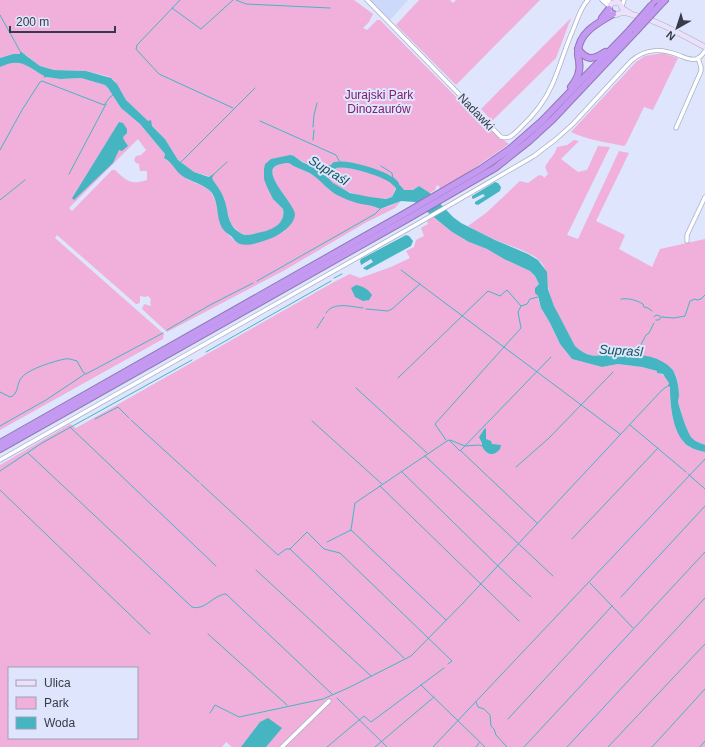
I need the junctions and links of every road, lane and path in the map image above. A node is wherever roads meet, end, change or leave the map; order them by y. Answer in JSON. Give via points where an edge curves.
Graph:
{"nodes":[{"id":1,"x":367,"y":0,"type":"edge"},
{"id":2,"x":588,"y":0,"type":"edge"},
{"id":3,"x":602,"y":0,"type":"edge"},
{"id":4,"x":606,"y":0,"type":"edge"},
{"id":5,"x":624,"y":0,"type":"edge"},
{"id":6,"x":665,"y":0,"type":"edge"},
{"id":7,"x":659,"y":3,"type":"edge"},
{"id":8,"x":613,"y":6,"type":"edge"},
{"id":9,"x":622,"y":9,"type":"junction"},
{"id":10,"x":633,"y":30,"type":"junction"},
{"id":11,"x":615,"y":46,"type":"junction"},
{"id":12,"x":705,"y":47,"type":"edge"},
{"id":13,"x":578,"y":49,"type":"junction"},
{"id":14,"x":705,"y":51,"type":"edge"},
{"id":15,"x":698,"y":58,"type":"junction"},
{"id":16,"x":563,"y":100,"type":"junction"},
{"id":17,"x":676,"y":128,"type":"dead end"},
{"id":18,"x":448,"y":192,"type":"junction"},
{"id":19,"x":705,"y":197,"type":"edge"},
{"id":20,"x":407,"y":216,"type":"junction"},
{"id":21,"x":687,"y":241,"type":"dead end"},
{"id":22,"x":0,"y":443,"type":"edge"},
{"id":23,"x":0,"y":450,"type":"edge"},
{"id":24,"x":0,"y":460,"type":"edge"},
{"id":25,"x":329,"y":701,"type":"dead end"},
{"id":26,"x":282,"y":747,"type":"edge"}],
"edges":[{"from":1,"to":2,"type":"street","name":"Nadawki","via":[[501,137],[505,138],[520,129],[546,97]]},
{"from":3,"to":8,"type":"street"},
{"from":4,"to":8,"type":"street"},
{"from":5,"to":9,"type":"street"},
{"from":6,"to":7,"type":"highway"},
{"from":7,"to":10,"type":"highway","bridge":true},
{"from":7,"to":10,"type":"highway","bridge":true,"via":[[652,6]]},
{"from":8,"to":9,"type":"street"},
{"from":8,"to":9,"type":"street","via":[[617,15]]},
{"from":8,"to":13,"type":"highway","via":[[583,36]]},
{"from":9,"to":12,"type":"street","via":[[659,23]]},
{"from":10,"to":11,"type":"highway"},
{"from":10,"to":18,"type":"highway","via":[[561,111],[529,141],[495,168]]},
{"from":11,"to":13,"type":"highway","via":[[592,58]]},
{"from":11,"to":16,"type":"highway"},
{"from":13,"to":16,"type":"highway","via":[[580,72]]},
{"from":14,"to":15,"type":"street"},
{"from":15,"to":17,"type":"street","via":[[701,71]]},
{"from":15,"to":24,"type":"street","via":[[691,59],[658,50],[636,57],[581,116],[534,156]]},
{"from":16,"to":18,"type":"highway","via":[[510,149]]},
{"from":18,"to":20,"type":"highway"},
{"from":19,"to":21,"type":"street","via":[[687,235]]},
{"from":20,"to":22,"type":"highway"},
{"from":20,"to":23,"type":"highway"},
{"from":25,"to":26,"type":"street"}]}
